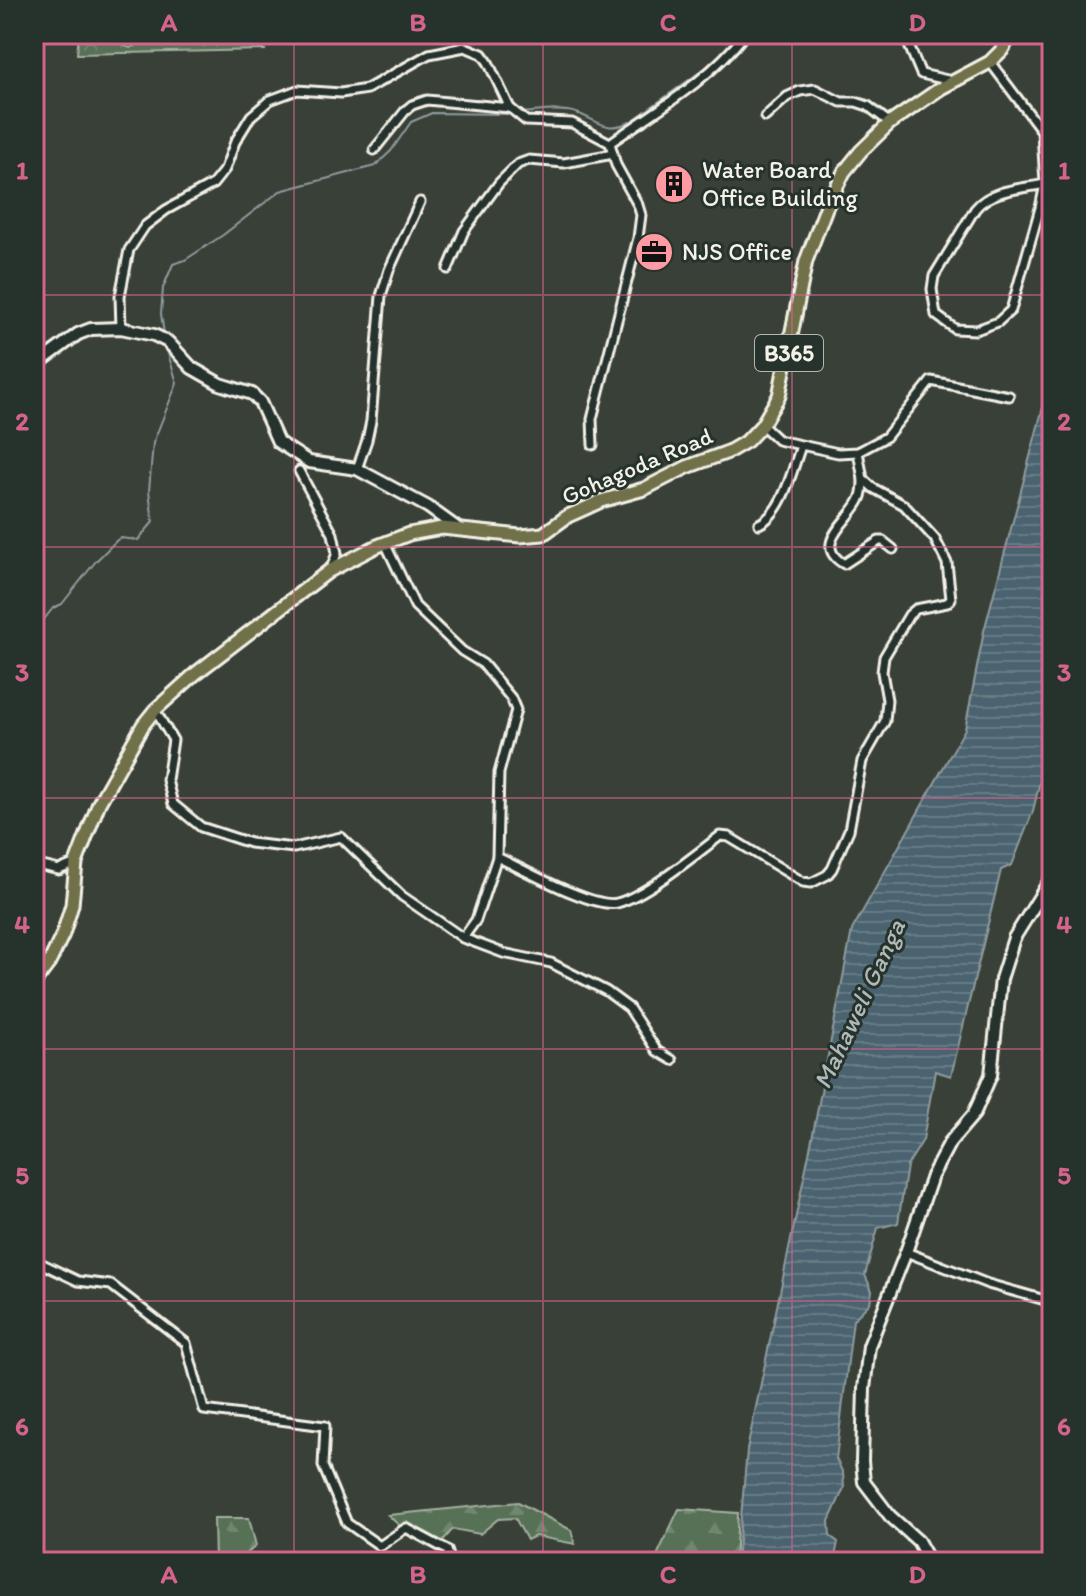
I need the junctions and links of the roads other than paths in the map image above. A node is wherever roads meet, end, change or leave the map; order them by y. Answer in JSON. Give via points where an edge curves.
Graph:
{"nodes":[{"id":1,"x":745,"y":34,"type":"edge"},
{"id":2,"x":904,"y":34,"type":"edge"},
{"id":3,"x":1011,"y":34,"type":"edge"},
{"id":4,"x":990,"y":62,"type":"junction"},
{"id":5,"x":954,"y":81,"type":"junction"},
{"id":6,"x":510,"y":108,"type":"junction"},
{"id":7,"x":1052,"y":113,"type":"edge"},
{"id":8,"x":765,"y":117,"type":"dead end"},
{"id":9,"x":890,"y":123,"type":"junction"},
{"id":10,"x":1042,"y":131,"type":"junction"},
{"id":11,"x":610,"y":143,"type":"junction"},
{"id":12,"x":374,"y":150,"type":"dead end"},
{"id":13,"x":613,"y":154,"type":"junction"},
{"id":14,"x":1045,"y":184,"type":"junction"},
{"id":15,"x":420,"y":202,"type":"dead end"},
{"id":16,"x":448,"y":269,"type":"dead end"},
{"id":17,"x":121,"y":328,"type":"junction"},
{"id":18,"x":34,"y":363,"type":"edge"},
{"id":19,"x":1009,"y":396,"type":"dead end"},
{"id":20,"x":762,"y":425,"type":"junction"},
{"id":21,"x":593,"y":445,"type":"dead end"},
{"id":22,"x":801,"y":446,"type":"junction"},
{"id":23,"x":858,"y":452,"type":"junction"},
{"id":24,"x":357,"y":469,"type":"junction"},
{"id":25,"x":299,"y":471,"type":"dead end"},
{"id":26,"x":863,"y":479,"type":"junction"},
{"id":27,"x":759,"y":524,"type":"dead end"},
{"id":28,"x":457,"y":528,"type":"junction"},
{"id":29,"x":385,"y":543,"type":"junction"},
{"id":30,"x":893,"y":549,"type":"dead end"},
{"id":31,"x":329,"y":571,"type":"junction"},
{"id":32,"x":155,"y":710,"type":"junction"},
{"id":33,"x":497,"y":857,"type":"junction"},
{"id":34,"x":76,"y":863,"type":"junction"},
{"id":35,"x":34,"y":864,"type":"edge"},
{"id":36,"x":1052,"y":877,"type":"edge"},
{"id":37,"x":463,"y":938,"type":"junction"},
{"id":38,"x":49,"y":963,"type":"junction"},
{"id":39,"x":34,"y":970,"type":"edge"},
{"id":40,"x":34,"y":983,"type":"edge"},
{"id":41,"x":672,"y":1060,"type":"dead end"},
{"id":42,"x":906,"y":1252,"type":"junction"},
{"id":43,"x":34,"y":1260,"type":"edge"},
{"id":44,"x":1052,"y":1302,"type":"edge"},
{"id":45,"x":451,"y":1562,"type":"edge"},
{"id":46,"x":926,"y":1562,"type":"edge"}],
"edges":[{"from":1,"to":11,"type":"street","via":[[695,83]]},
{"from":2,"to":5,"type":"street","via":[[921,74]]},
{"from":3,"to":4,"type":"main road","name":"Gohagoda Road","number":"B365"},
{"from":4,"to":5,"type":"main road","name":"Gohagoda Road","number":"B365"},
{"from":4,"to":10,"type":"street"},
{"from":5,"to":9,"type":"main road","name":"Gohagoda Road","number":"B365"},
{"from":6,"to":11,"type":"street","via":[[526,121],[572,123]]},
{"from":6,"to":12,"type":"street","via":[[427,100],[406,110]]},
{"from":6,"to":17,"type":"street","via":[[488,62],[465,47],[429,54],[367,89],[297,90],[270,100],[251,116],[213,184],[145,226],[129,250],[120,296]]},
{"from":7,"to":10,"type":"street"},
{"from":8,"to":9,"type":"street","via":[[787,97],[815,89],[841,102],[868,106]]},
{"from":9,"to":20,"type":"main road","name":"Gohagoda Road","number":"B365","via":[[844,172],[826,208],[802,274],[779,396]]},
{"from":10,"to":14,"type":"street"},
{"from":11,"to":13,"type":"street"},
{"from":13,"to":16,"type":"street","via":[[518,164],[464,231]]},
{"from":13,"to":21,"type":"street","via":[[641,215],[592,419]]},
{"from":14,"to":14,"type":"street","via":[[1011,310],[976,330],[955,329],[936,315],[934,276],[975,209],[997,193]]},
{"from":15,"to":24,"type":"street","via":[[381,296],[371,421]]},
{"from":17,"to":18,"type":"street","via":[[78,334]]},
{"from":17,"to":24,"type":"street","via":[[168,342],[192,368],[252,394],[278,442],[309,462]]},
{"from":19,"to":23,"type":"street","via":[[931,381],[886,437]]},
{"from":20,"to":22,"type":"street","via":[[778,440]]},
{"from":20,"to":28,"type":"main road","name":"Gohagoda Road","number":"B365","via":[[728,452],[644,489],[601,501],[543,534],[514,536]]},
{"from":22,"to":23,"type":"street"},
{"from":22,"to":27,"type":"street","via":[[777,509]]},
{"from":23,"to":26,"type":"street"},
{"from":24,"to":28,"type":"street"},
{"from":25,"to":31,"type":"street","via":[[333,534],[337,553]]},
{"from":26,"to":30,"type":"street","via":[[861,498],[830,549],[844,564],[879,541]]},
{"from":26,"to":33,"type":"street","via":[[904,505],[935,539],[947,563],[951,599],[909,615],[884,657],[885,721],[862,761],[849,830],[827,875],[803,882],[720,836],[640,893],[615,904],[578,895]]},
{"from":28,"to":29,"type":"main road","name":"Gohagoda Road","number":"B365","via":[[420,531]]},
{"from":29,"to":31,"type":"main road","name":"Gohagoda Road","number":"B365"},
{"from":29,"to":33,"type":"street","via":[[415,606],[483,664],[516,710],[499,773]]},
{"from":31,"to":32,"type":"main road","name":"Gohagoda Road","number":"B365"},
{"from":32,"to":34,"type":"main road","name":"Gohagoda Road","number":"B365","via":[[108,784]]},
{"from":32,"to":37,"type":"street","via":[[173,740],[167,780],[173,804],[201,827],[250,843],[294,848],[341,837],[402,896]]},
{"from":33,"to":37,"type":"street","via":[[476,920]]},
{"from":34,"to":35,"type":"street","via":[[59,870]]},
{"from":34,"to":38,"type":"main road","name":"Gohagoda Road","number":"B365","via":[[72,905]]},
{"from":36,"to":42,"type":"street","via":[[1014,938],[1001,979],[991,1075],[974,1114],[950,1142],[932,1176]]},
{"from":37,"to":41,"type":"street","via":[[551,963],[606,991],[629,1008],[657,1051]]},
{"from":38,"to":39,"type":"street"},
{"from":38,"to":40,"type":"main road","name":"Gohagoda Road","number":"B365"},
{"from":42,"to":44,"type":"street"},
{"from":42,"to":46,"type":"street","via":[[869,1346],[862,1461],[864,1482],[918,1541]]},
{"from":43,"to":45,"type":"street","via":[[78,1281],[111,1285],[186,1343],[204,1410],[325,1426],[323,1466],[347,1523],[380,1546],[406,1528],[447,1550]]}]}
